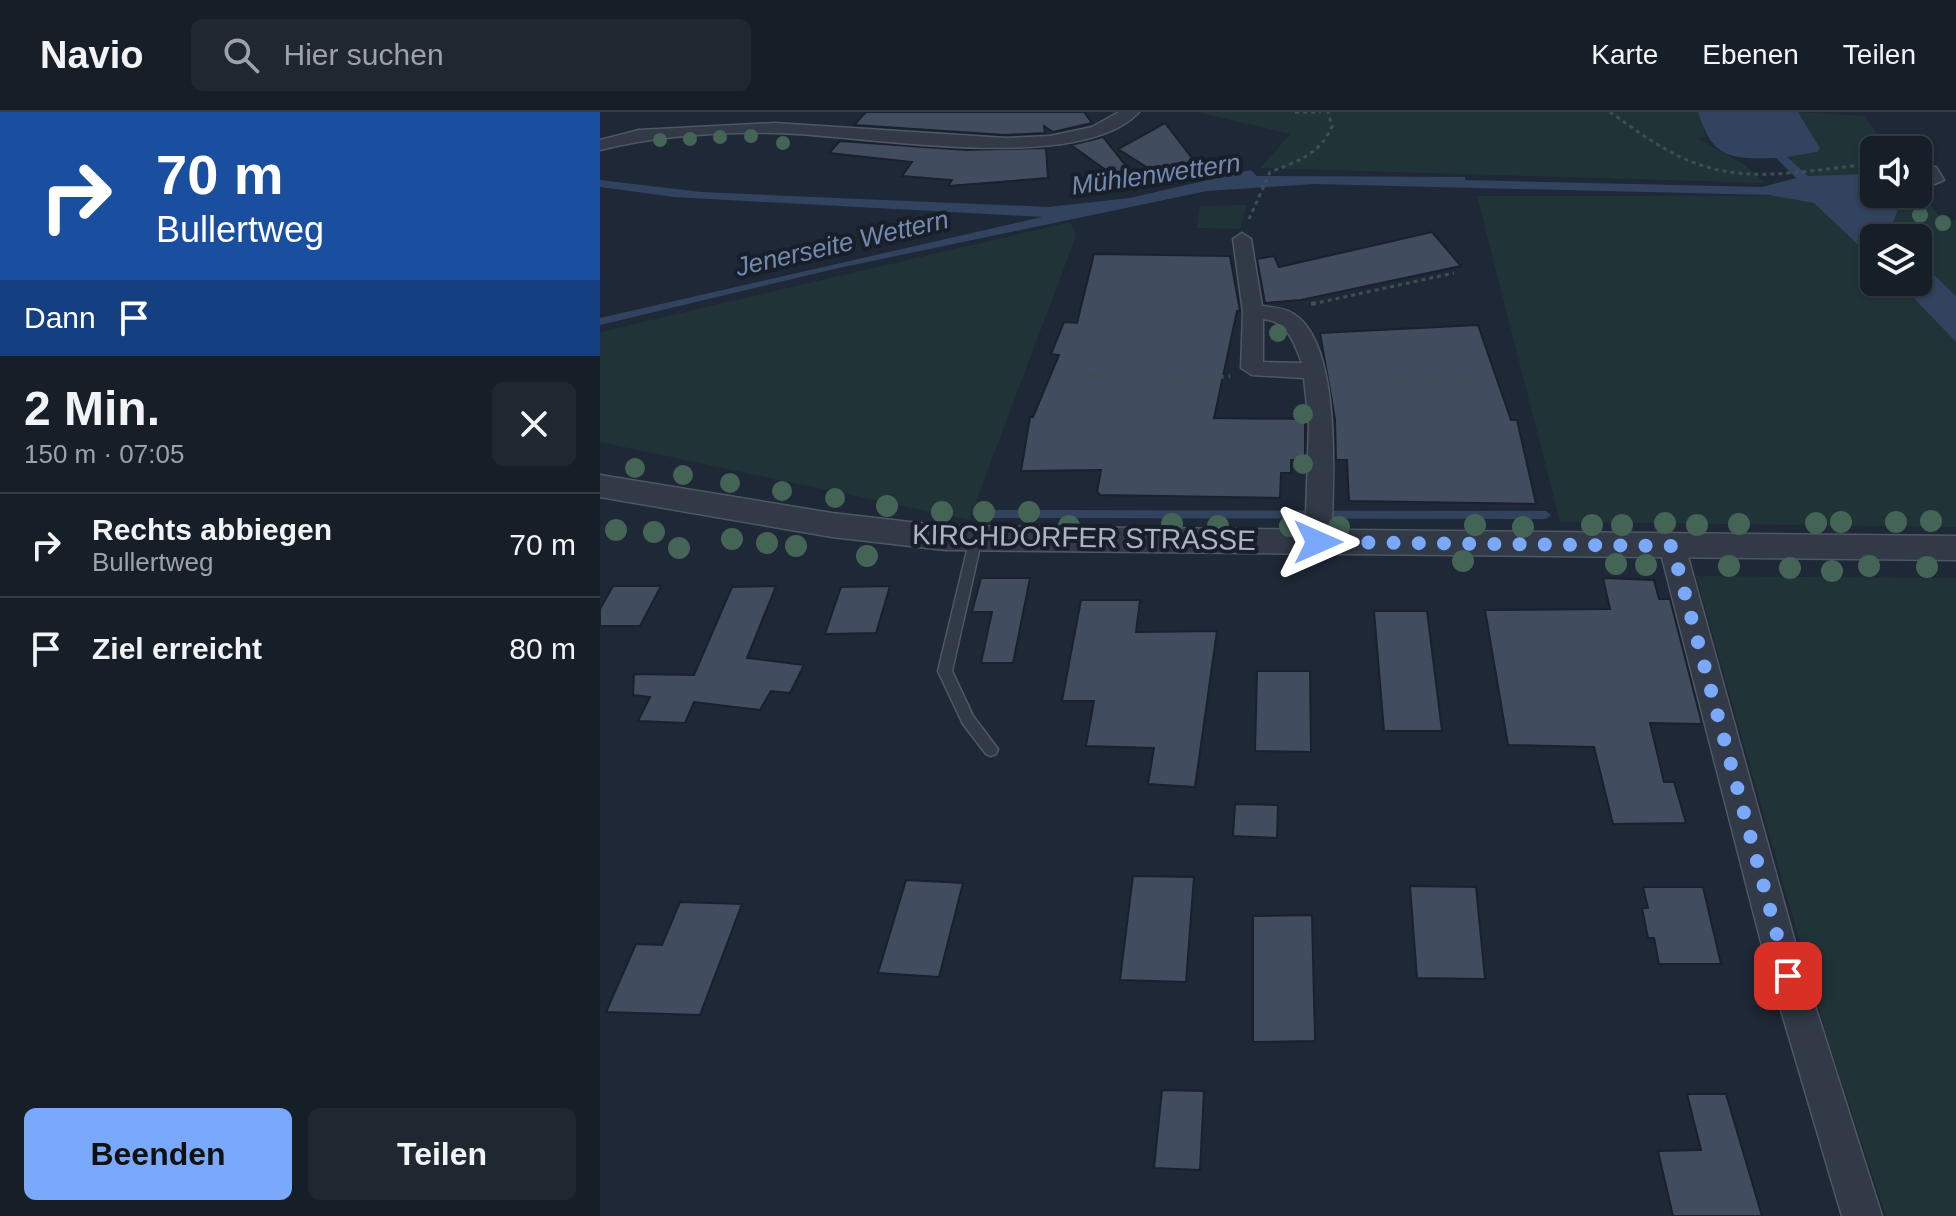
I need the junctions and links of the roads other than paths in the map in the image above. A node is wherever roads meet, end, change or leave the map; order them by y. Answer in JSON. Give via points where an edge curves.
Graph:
{"nodes":[{"id":1,"x":1131,"y":112,"type":"edge"},
{"id":2,"x":600,"y":145,"type":"edge"},
{"id":3,"x":1933,"y":169,"type":"dead end"},
{"id":4,"x":1932,"y":183,"type":"edge"},
{"id":5,"x":1242,"y":239,"type":"road end"},
{"id":6,"x":1252,"y":304,"type":"junction"},
{"id":7,"x":1316,"y":378,"type":"junction"},
{"id":8,"x":600,"y":486,"type":"edge"},
{"id":9,"x":1319,"y":524,"type":"junction"},
{"id":10,"x":976,"y":538,"type":"junction"},
{"id":11,"x":1672,"y":546,"type":"junction"},
{"id":12,"x":1956,"y":548,"type":"edge"},
{"id":13,"x":991,"y":749,"type":"dead end"},
{"id":14,"x":1862,"y":1216,"type":"edge"}],
"edges":[{"from":1,"to":2,"type":"street","via":[[1097,131],[1050,141],[1005,143],[775,128],[639,135]]},
{"from":3,"to":4,"type":"lane","via":[[1940,180]]},
{"from":5,"to":6,"type":"street"},
{"from":6,"to":7,"type":"street","via":[[1295,326]]},
{"from":6,"to":7,"type":"street","via":[[1252,368]]},
{"from":7,"to":9,"type":"street"},
{"from":8,"to":10,"type":"street","name":"KIRCHDORFER STRASSE","via":[[832,525]]},
{"from":9,"to":10,"type":"street","name":"KIRCHDORFER STRASSE"},
{"from":9,"to":11,"type":"street","name":"KIRCHDORFER STRASSE"},
{"from":10,"to":13,"type":"lane","via":[[945,671],[968,720]]},
{"from":11,"to":12,"type":"street","name":"KIRCHDORFER STRASSE"},
{"from":11,"to":14,"type":"street","via":[[1779,946]]}]}
